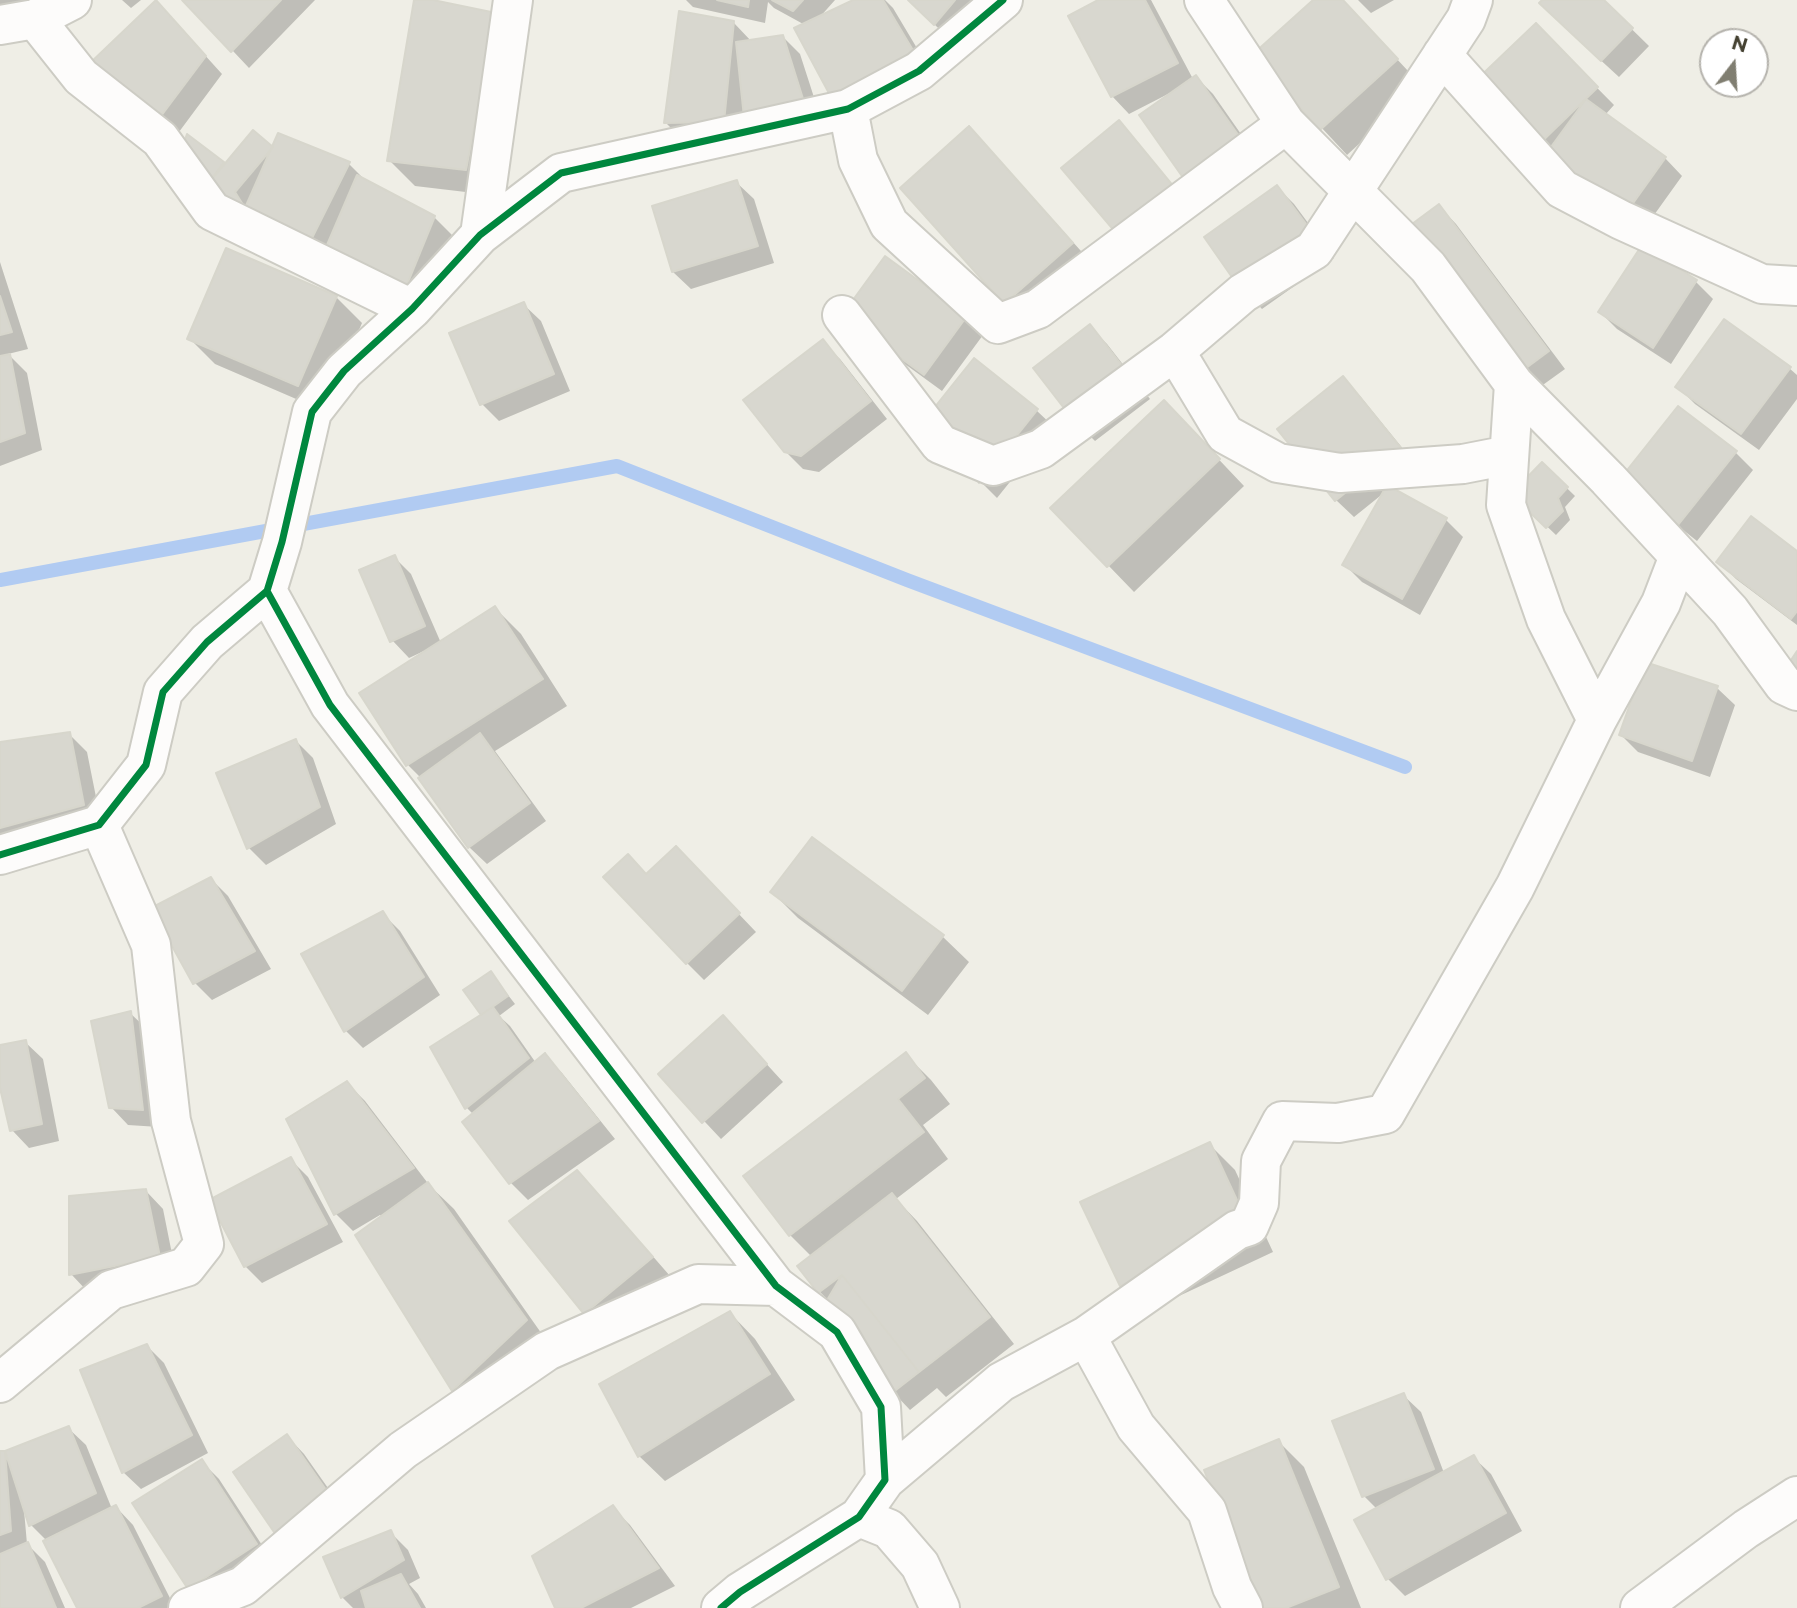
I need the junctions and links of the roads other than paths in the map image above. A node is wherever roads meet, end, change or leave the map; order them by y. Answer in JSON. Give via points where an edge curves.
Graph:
{"nodes":[{"id":1,"x":72,"y":0,"type":"edge"},
{"id":2,"x":513,"y":0,"type":"edge"},
{"id":3,"x":1003,"y":0,"type":"edge"},
{"id":4,"x":1204,"y":0,"type":"edge"},
{"id":5,"x":1473,"y":0,"type":"edge"},
{"id":6,"x":17,"y":22,"type":"edge"},
{"id":7,"x":1442,"y":55,"type":"junction"},
{"id":8,"x":848,"y":109,"type":"junction"},
{"id":9,"x":1286,"y":124,"type":"junction"},
{"id":10,"x":1353,"y":191,"type":"junction"},
{"id":11,"x":480,"y":235,"type":"junction"},
{"id":12,"x":1797,"y":286,"type":"edge"},
{"id":13,"x":412,"y":309,"type":"junction"},
{"id":14,"x":842,"y":315,"type":"dead end"},
{"id":15,"x":1175,"y":351,"type":"junction"},
{"id":16,"x":1514,"y":384,"type":"junction"},
{"id":17,"x":1509,"y":455,"type":"junction"},
{"id":18,"x":1679,"y":556,"type":"junction"},
{"id":19,"x":267,"y":591,"type":"junction"},
{"id":20,"x":1797,"y":691,"type":"edge"},
{"id":21,"x":1597,"y":720,"type":"junction"},
{"id":22,"x":99,"y":825,"type":"junction"},
{"id":23,"x":0,"y":855,"type":"edge"},
{"id":24,"x":776,"y":1286,"type":"junction"},
{"id":25,"x":1086,"y":1336,"type":"junction"},
{"id":26,"x":0,"y":1383,"type":"edge"},
{"id":27,"x":885,"y":1480,"type":"junction"},
{"id":28,"x":1797,"y":1496,"type":"edge"},
{"id":29,"x":859,"y":1517,"type":"junction"},
{"id":30,"x":188,"y":1608,"type":"edge"},
{"id":31,"x":721,"y":1608,"type":"edge"},
{"id":32,"x":940,"y":1608,"type":"edge"},
{"id":33,"x":1243,"y":1608,"type":"edge"},
{"id":34,"x":1640,"y":1608,"type":"edge"}],
"edges":[{"from":1,"to":6,"type":"street"},
{"from":2,"to":11,"type":"street"},
{"from":3,"to":8,"type":"street","via":[[919,71]]},
{"from":4,"to":9,"type":"street"},
{"from":5,"to":7,"type":"street"},
{"from":6,"to":13,"type":"street","via":[[160,139],[212,211]]},
{"from":7,"to":10,"type":"street"},
{"from":7,"to":12,"type":"street","via":[[1562,189],[1762,284]]},
{"from":8,"to":9,"type":"street","via":[[858,160],[889,224],[998,324],[1038,309]]},
{"from":8,"to":11,"type":"street","via":[[561,173]]},
{"from":9,"to":10,"type":"street"},
{"from":10,"to":15,"type":"street","via":[[1314,250],[1244,293]]},
{"from":10,"to":16,"type":"street","via":[[1428,267]]},
{"from":11,"to":13,"type":"street"},
{"from":13,"to":19,"type":"street","via":[[344,371],[312,412]]},
{"from":14,"to":15,"type":"street","via":[[940,443],[993,466],[1041,449]]},
{"from":15,"to":17,"type":"street","via":[[1225,434],[1278,463],[1340,473],[1463,464]]},
{"from":16,"to":17,"type":"street"},
{"from":16,"to":18,"type":"street"},
{"from":17,"to":21,"type":"street","via":[[1506,505],[1546,620]]},
{"from":18,"to":20,"type":"street","via":[[1730,611],[1784,685]]},
{"from":18,"to":21,"type":"street","via":[[1661,603]]},
{"from":19,"to":22,"type":"street","via":[[207,642],[163,692],[146,765]]},
{"from":19,"to":24,"type":"street","via":[[330,705]]},
{"from":21,"to":25,"type":"street","via":[[1515,887],[1385,1114],[1338,1123],[1282,1121],[1261,1161],[1259,1203],[1249,1226]]},
{"from":22,"to":23,"type":"street"},
{"from":22,"to":26,"type":"street","via":[[151,945],[172,1121],[204,1244],[186,1267],[111,1290]]},
{"from":24,"to":27,"type":"street","via":[[837,1332],[881,1407]]},
{"from":24,"to":30,"type":"street","via":[[698,1284],[547,1351],[402,1450],[243,1586]]},
{"from":25,"to":27,"type":"street","via":[[1001,1382]]},
{"from":25,"to":33,"type":"street","via":[[1136,1427],[1207,1511]]},
{"from":27,"to":29,"type":"street"},
{"from":28,"to":34,"type":"street"},
{"from":29,"to":31,"type":"street"},
{"from":29,"to":32,"type":"street","via":[[889,1529],[920,1565]]}]}
